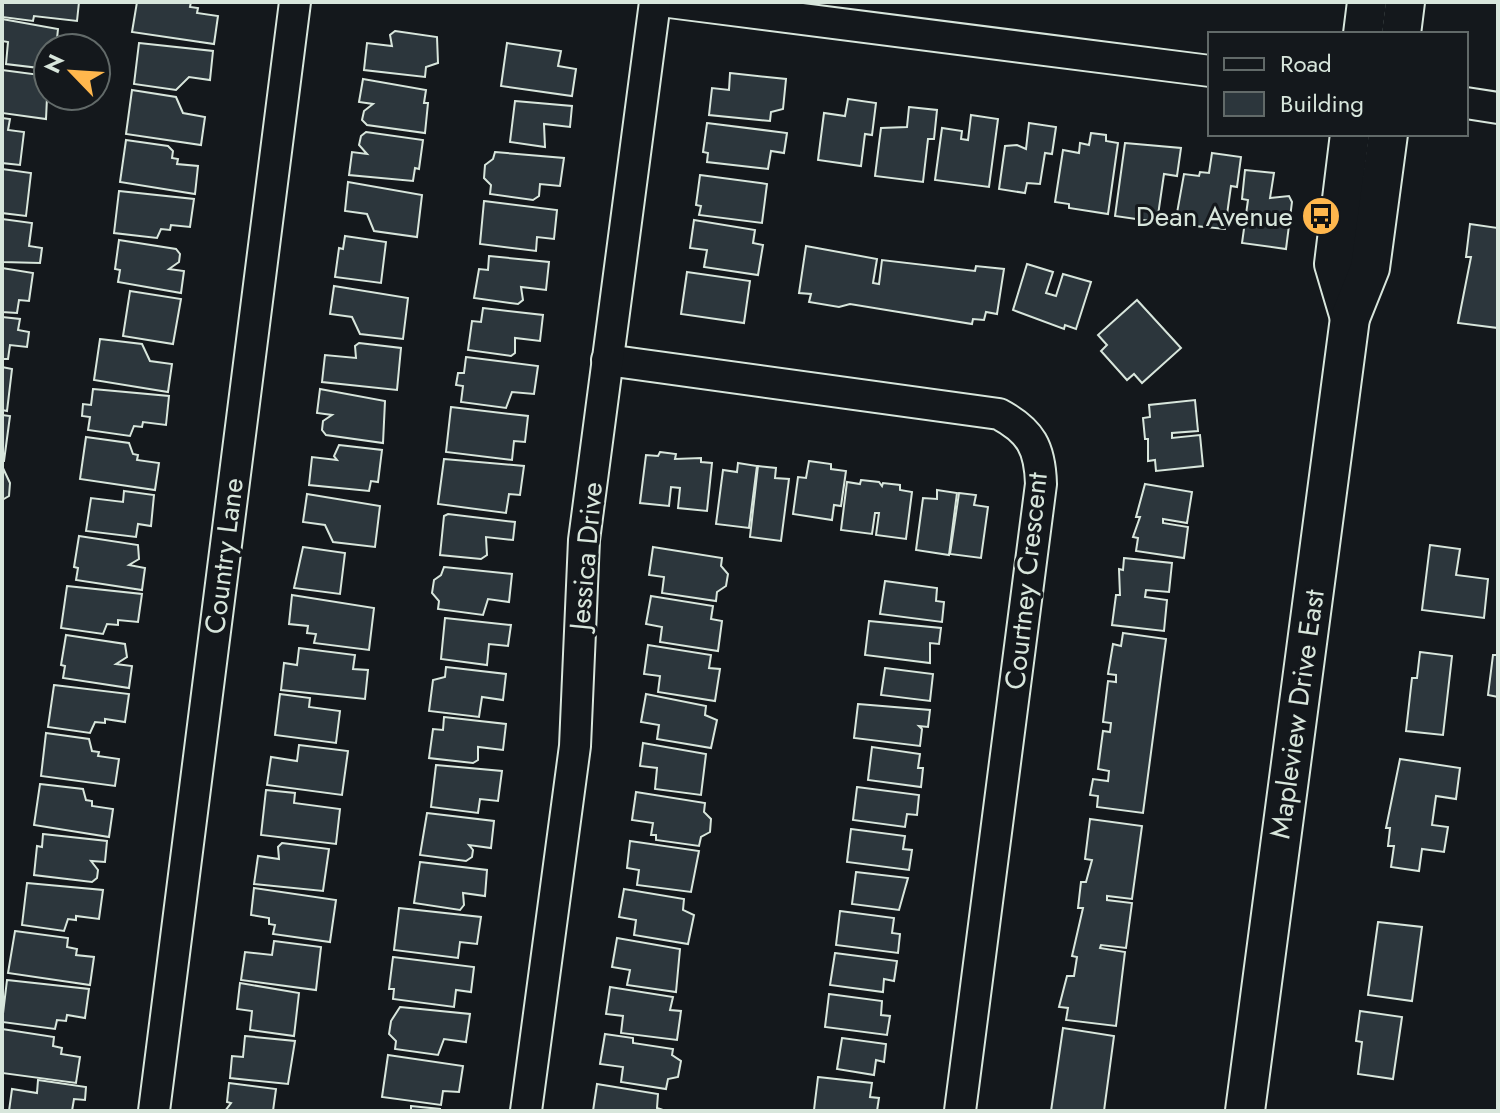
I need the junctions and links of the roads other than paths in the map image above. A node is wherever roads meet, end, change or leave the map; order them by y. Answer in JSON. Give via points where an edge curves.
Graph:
{"nodes":[{"id":1,"x":295,"y":2,"type":"edge"},
{"id":2,"x":655,"y":2,"type":"edge"},
{"id":3,"x":669,"y":2,"type":"edge"},
{"id":4,"x":1367,"y":2,"type":"edge"},
{"id":5,"x":1405,"y":2,"type":"edge"},
{"id":6,"x":1363,"y":32,"type":"edge"},
{"id":7,"x":1401,"y":32,"type":"edge"},
{"id":8,"x":1208,"y":71,"type":"edge"},
{"id":9,"x":1468,"y":103,"type":"edge"},
{"id":10,"x":1498,"y":108,"type":"edge"},
{"id":11,"x":1350,"y":136,"type":"edge"},
{"id":12,"x":1388,"y":136,"type":"edge"},
{"id":13,"x":1350,"y":318,"type":"junction"},
{"id":14,"x":607,"y":360,"type":"junction"},
{"id":15,"x":154,"y":1111,"type":"edge"},
{"id":16,"x":526,"y":1111,"type":"edge"},
{"id":17,"x":960,"y":1111,"type":"edge"},
{"id":18,"x":1245,"y":1111,"type":"edge"}],
"edges":[{"from":1,"to":15,"type":"street","name":"Country Lane"},
{"from":2,"to":14,"type":"street","name":"Jessica Drive"},
{"from":3,"to":8,"type":"street"},
{"from":4,"to":6,"type":"main road"},
{"from":5,"to":7,"type":"main road"},
{"from":9,"to":10,"type":"street"},
{"from":11,"to":13,"type":"main road","name":"Mapleview Drive East","via":[[1334,264]]},
{"from":12,"to":13,"type":"main road","name":"Mapleview Drive East","via":[[1370,268]]},
{"from":13,"to":18,"type":"main road","name":"Mapleview Drive East"},
{"from":14,"to":16,"type":"street","name":"Jessica Drive","via":[[584,540],[575,746]]},
{"from":14,"to":17,"type":"street","name":"Courtney Crescent","via":[[999,414],[1020,425],[1035,442],[1041,484]]}]}
